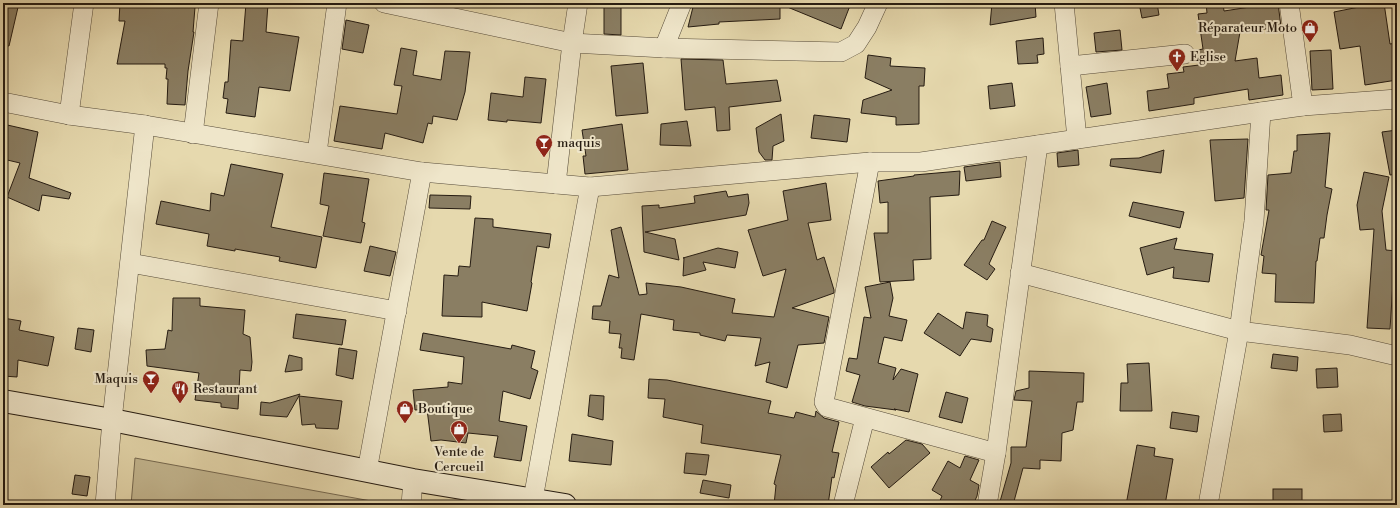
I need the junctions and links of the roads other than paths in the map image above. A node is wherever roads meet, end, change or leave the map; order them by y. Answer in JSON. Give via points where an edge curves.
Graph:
{"nodes":[{"id":1,"x":84,"y":3,"type":"edge"},
{"id":2,"x":209,"y":3,"type":"edge"},
{"id":3,"x":337,"y":3,"type":"edge"},
{"id":4,"x":384,"y":3,"type":"edge"},
{"id":5,"x":578,"y":3,"type":"edge"},
{"id":6,"x":682,"y":3,"type":"edge"},
{"id":7,"x":878,"y":3,"type":"edge"},
{"id":8,"x":1064,"y":3,"type":"edge"},
{"id":9,"x":1289,"y":3,"type":"edge"},
{"id":10,"x":572,"y":43,"type":"junction"},
{"id":11,"x":664,"y":48,"type":"junction"},
{"id":12,"x":1185,"y":54,"type":"dead end"},
{"id":13,"x":1070,"y":66,"type":"junction"},
{"id":14,"x":1397,"y":99,"type":"edge"},
{"id":15,"x":3,"y":102,"type":"edge"},
{"id":16,"x":1303,"y":106,"type":"junction"},
{"id":17,"x":1261,"y":112,"type":"junction"},
{"id":18,"x":69,"y":115,"type":"junction"},
{"id":19,"x":145,"y":125,"type":"junction"},
{"id":20,"x":193,"y":134,"type":"junction"},
{"id":21,"x":1077,"y":139,"type":"junction"},
{"id":22,"x":1038,"y":145,"type":"junction"},
{"id":23,"x":317,"y":154,"type":"junction"},
{"id":24,"x":870,"y":162,"type":"junction"},
{"id":25,"x":422,"y":172,"type":"junction"},
{"id":26,"x":556,"y":184,"type":"junction"},
{"id":27,"x":590,"y":187,"type":"junction"},
{"id":28,"x":130,"y":263,"type":"junction"},
{"id":29,"x":1020,"y":273,"type":"junction"},
{"id":30,"x":397,"y":310,"type":"junction"},
{"id":31,"x":1238,"y":331,"type":"junction"},
{"id":32,"x":1397,"y":356,"type":"edge"},
{"id":33,"x":3,"y":401,"type":"edge"},
{"id":34,"x":865,"y":418,"type":"junction"},
{"id":35,"x":112,"y":420,"type":"junction"},
{"id":36,"x":996,"y":453,"type":"junction"},
{"id":37,"x":368,"y":471,"type":"junction"},
{"id":38,"x":413,"y":480,"type":"junction"},
{"id":39,"x":533,"y":500,"type":"junction"},
{"id":40,"x":105,"y":505,"type":"edge"},
{"id":41,"x":411,"y":505,"type":"edge"},
{"id":42,"x":565,"y":505,"type":"edge"},
{"id":43,"x":843,"y":505,"type":"edge"},
{"id":44,"x":987,"y":505,"type":"edge"},
{"id":45,"x":1208,"y":505,"type":"edge"}],
"edges":[{"from":1,"to":18,"type":"street"},
{"from":2,"to":20,"type":"street"},
{"from":3,"to":23,"type":"street"},
{"from":4,"to":10,"type":"street"},
{"from":5,"to":10,"type":"street"},
{"from":6,"to":11,"type":"street"},
{"from":7,"to":11,"type":"street","via":[[867,28],[856,44],[841,52]]},
{"from":8,"to":13,"type":"street"},
{"from":9,"to":16,"type":"street"},
{"from":10,"to":11,"type":"street"},
{"from":10,"to":26,"type":"street"},
{"from":12,"to":13,"type":"street"},
{"from":13,"to":21,"type":"street"},
{"from":14,"to":16,"type":"street"},
{"from":15,"to":18,"type":"street"},
{"from":16,"to":17,"type":"street"},
{"from":17,"to":21,"type":"street"},
{"from":17,"to":31,"type":"street","via":[[1254,221]]},
{"from":18,"to":19,"type":"street"},
{"from":19,"to":20,"type":"street"},
{"from":19,"to":28,"type":"street"},
{"from":20,"to":23,"type":"street"},
{"from":21,"to":22,"type":"street"},
{"from":22,"to":24,"type":"street","via":[[921,162]]},
{"from":22,"to":29,"type":"street"},
{"from":23,"to":25,"type":"street"},
{"from":24,"to":27,"type":"street"},
{"from":24,"to":34,"type":"street","via":[[824,402],[827,406]]},
{"from":25,"to":26,"type":"street"},
{"from":25,"to":30,"type":"street"},
{"from":26,"to":27,"type":"street"},
{"from":27,"to":39,"type":"street"},
{"from":28,"to":30,"type":"street"},
{"from":28,"to":35,"type":"street"},
{"from":29,"to":31,"type":"street"},
{"from":29,"to":36,"type":"street"},
{"from":30,"to":37,"type":"street"},
{"from":31,"to":32,"type":"street","via":[[1350,345]]},
{"from":31,"to":45,"type":"street"},
{"from":33,"to":35,"type":"street"},
{"from":34,"to":36,"type":"street"},
{"from":34,"to":43,"type":"street"},
{"from":35,"to":37,"type":"street"},
{"from":35,"to":40,"type":"street"},
{"from":36,"to":44,"type":"street"},
{"from":37,"to":38,"type":"street"},
{"from":38,"to":39,"type":"street"},
{"from":38,"to":41,"type":"street"},
{"from":39,"to":42,"type":"street"}]}
